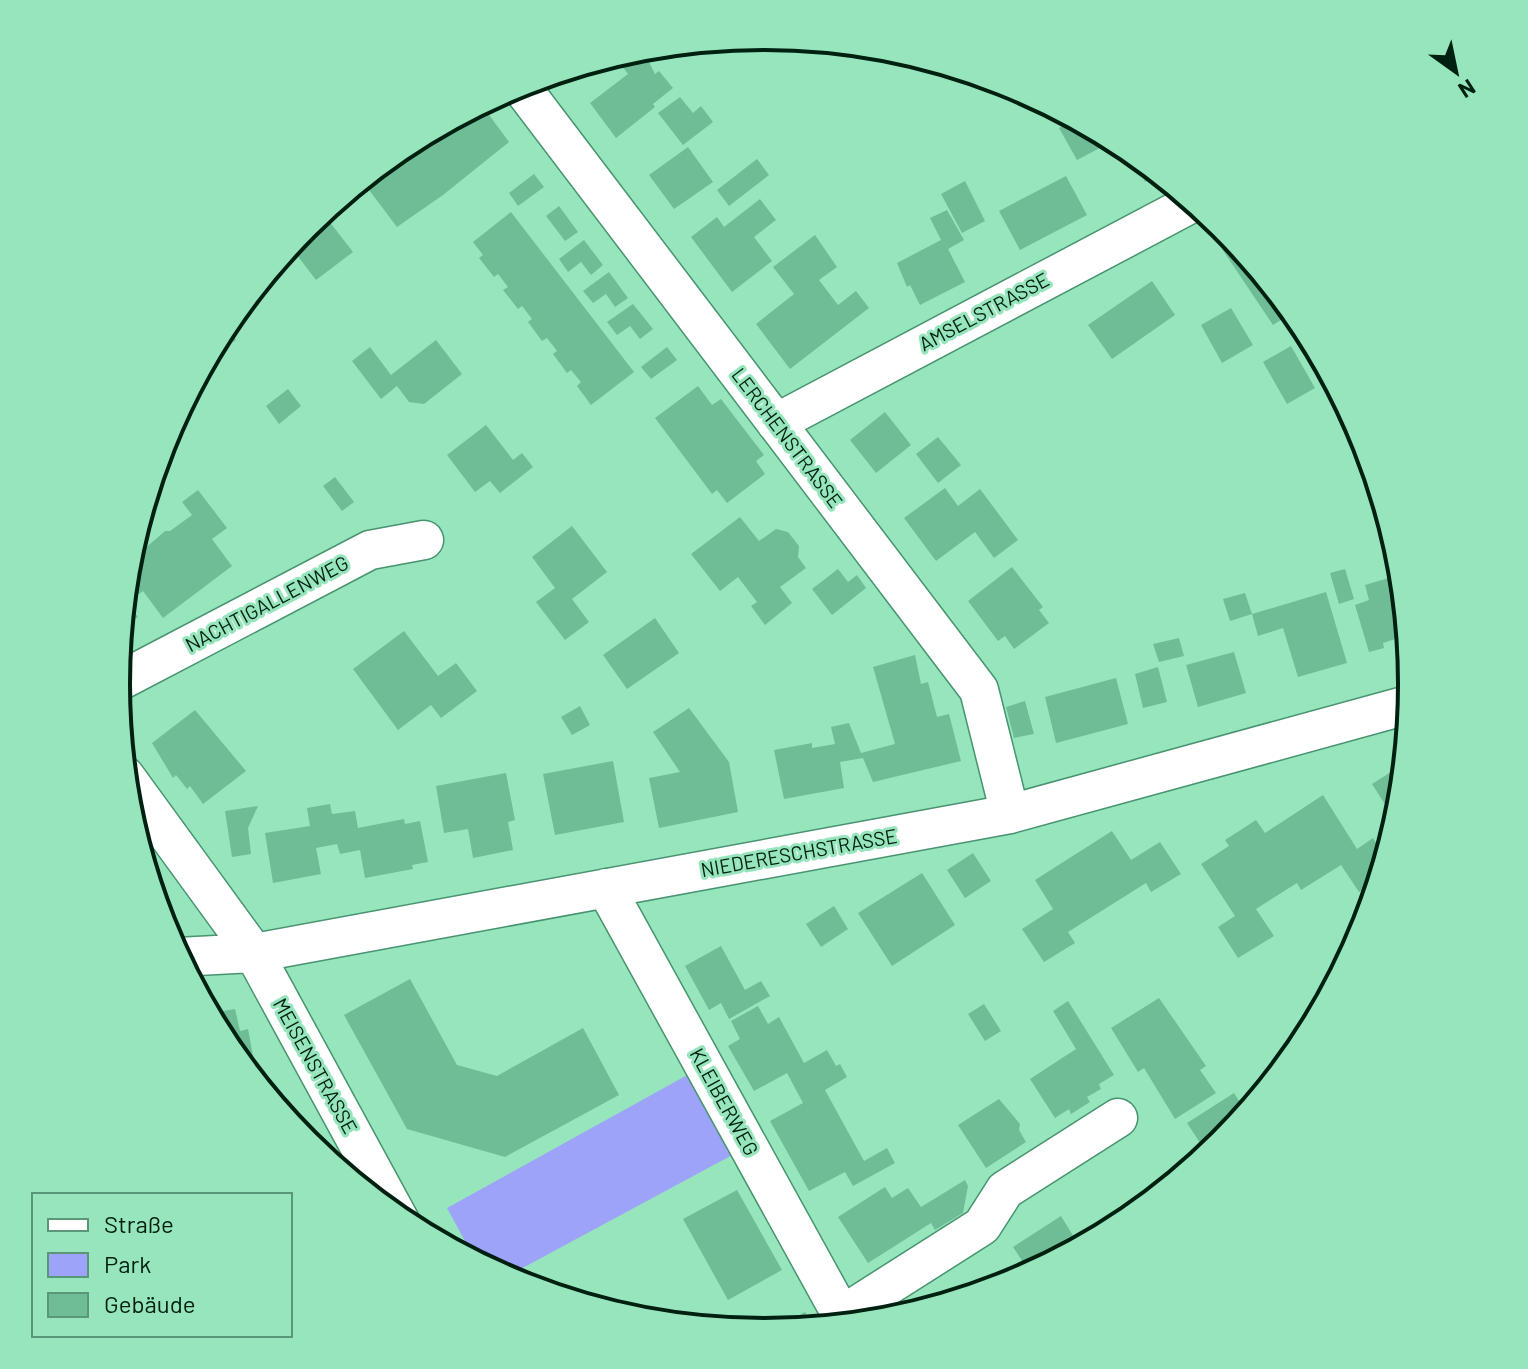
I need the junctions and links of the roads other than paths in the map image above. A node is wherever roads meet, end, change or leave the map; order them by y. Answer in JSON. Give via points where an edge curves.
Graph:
{"nodes":[{"id":1,"x":528,"y":96,"type":"edge"},
{"id":2,"x":1183,"y":208,"type":"edge"},
{"id":3,"x":776,"y":423,"type":"junction"},
{"id":4,"x":424,"y":540,"type":"dead end"},
{"id":5,"x":130,"y":676,"type":"edge"},
{"id":6,"x":1397,"y":708,"type":"edge"},
{"id":7,"x":140,"y":797,"type":"edge"},
{"id":8,"x":1010,"y":814,"type":"junction"},
{"id":9,"x":606,"y":888,"type":"junction"},
{"id":10,"x":254,"y":953,"type":"junction"},
{"id":11,"x":191,"y":956,"type":"edge"},
{"id":12,"x":1118,"y":1118,"type":"dead end"},
{"id":13,"x":385,"y":1193,"type":"edge"},
{"id":14,"x":856,"y":1312,"type":"edge"},
{"id":15,"x":842,"y":1314,"type":"edge"}],
"edges":[{"from":1,"to":3,"type":"street","name":"LERCHENSTRASSE"},
{"from":2,"to":3,"type":"street","name":"AMSELSTRASSE"},
{"from":3,"to":8,"type":"street","name":"LERCHENSTRASSE","via":[[979,690]]},
{"from":4,"to":5,"type":"street","name":"NACHTIGALLENWEG","via":[[370,550]]},
{"from":6,"to":8,"type":"street","name":"NIEDERESCHSTRASSE"},
{"from":7,"to":10,"type":"street"},
{"from":8,"to":9,"type":"street","name":"NIEDERESCHSTRASSE"},
{"from":9,"to":10,"type":"street","name":"NIEDERESCHSTRASSE"},
{"from":9,"to":15,"type":"street","name":"KLEIBERWEG"},
{"from":10,"to":11,"type":"street","name":"NIEDERESCHSTRASSE"},
{"from":10,"to":13,"type":"street","name":"MEISENSTRASSE"},
{"from":12,"to":14,"type":"street","name":"KLEIBERWEG","via":[[1005,1190],[982,1226]]}]}
